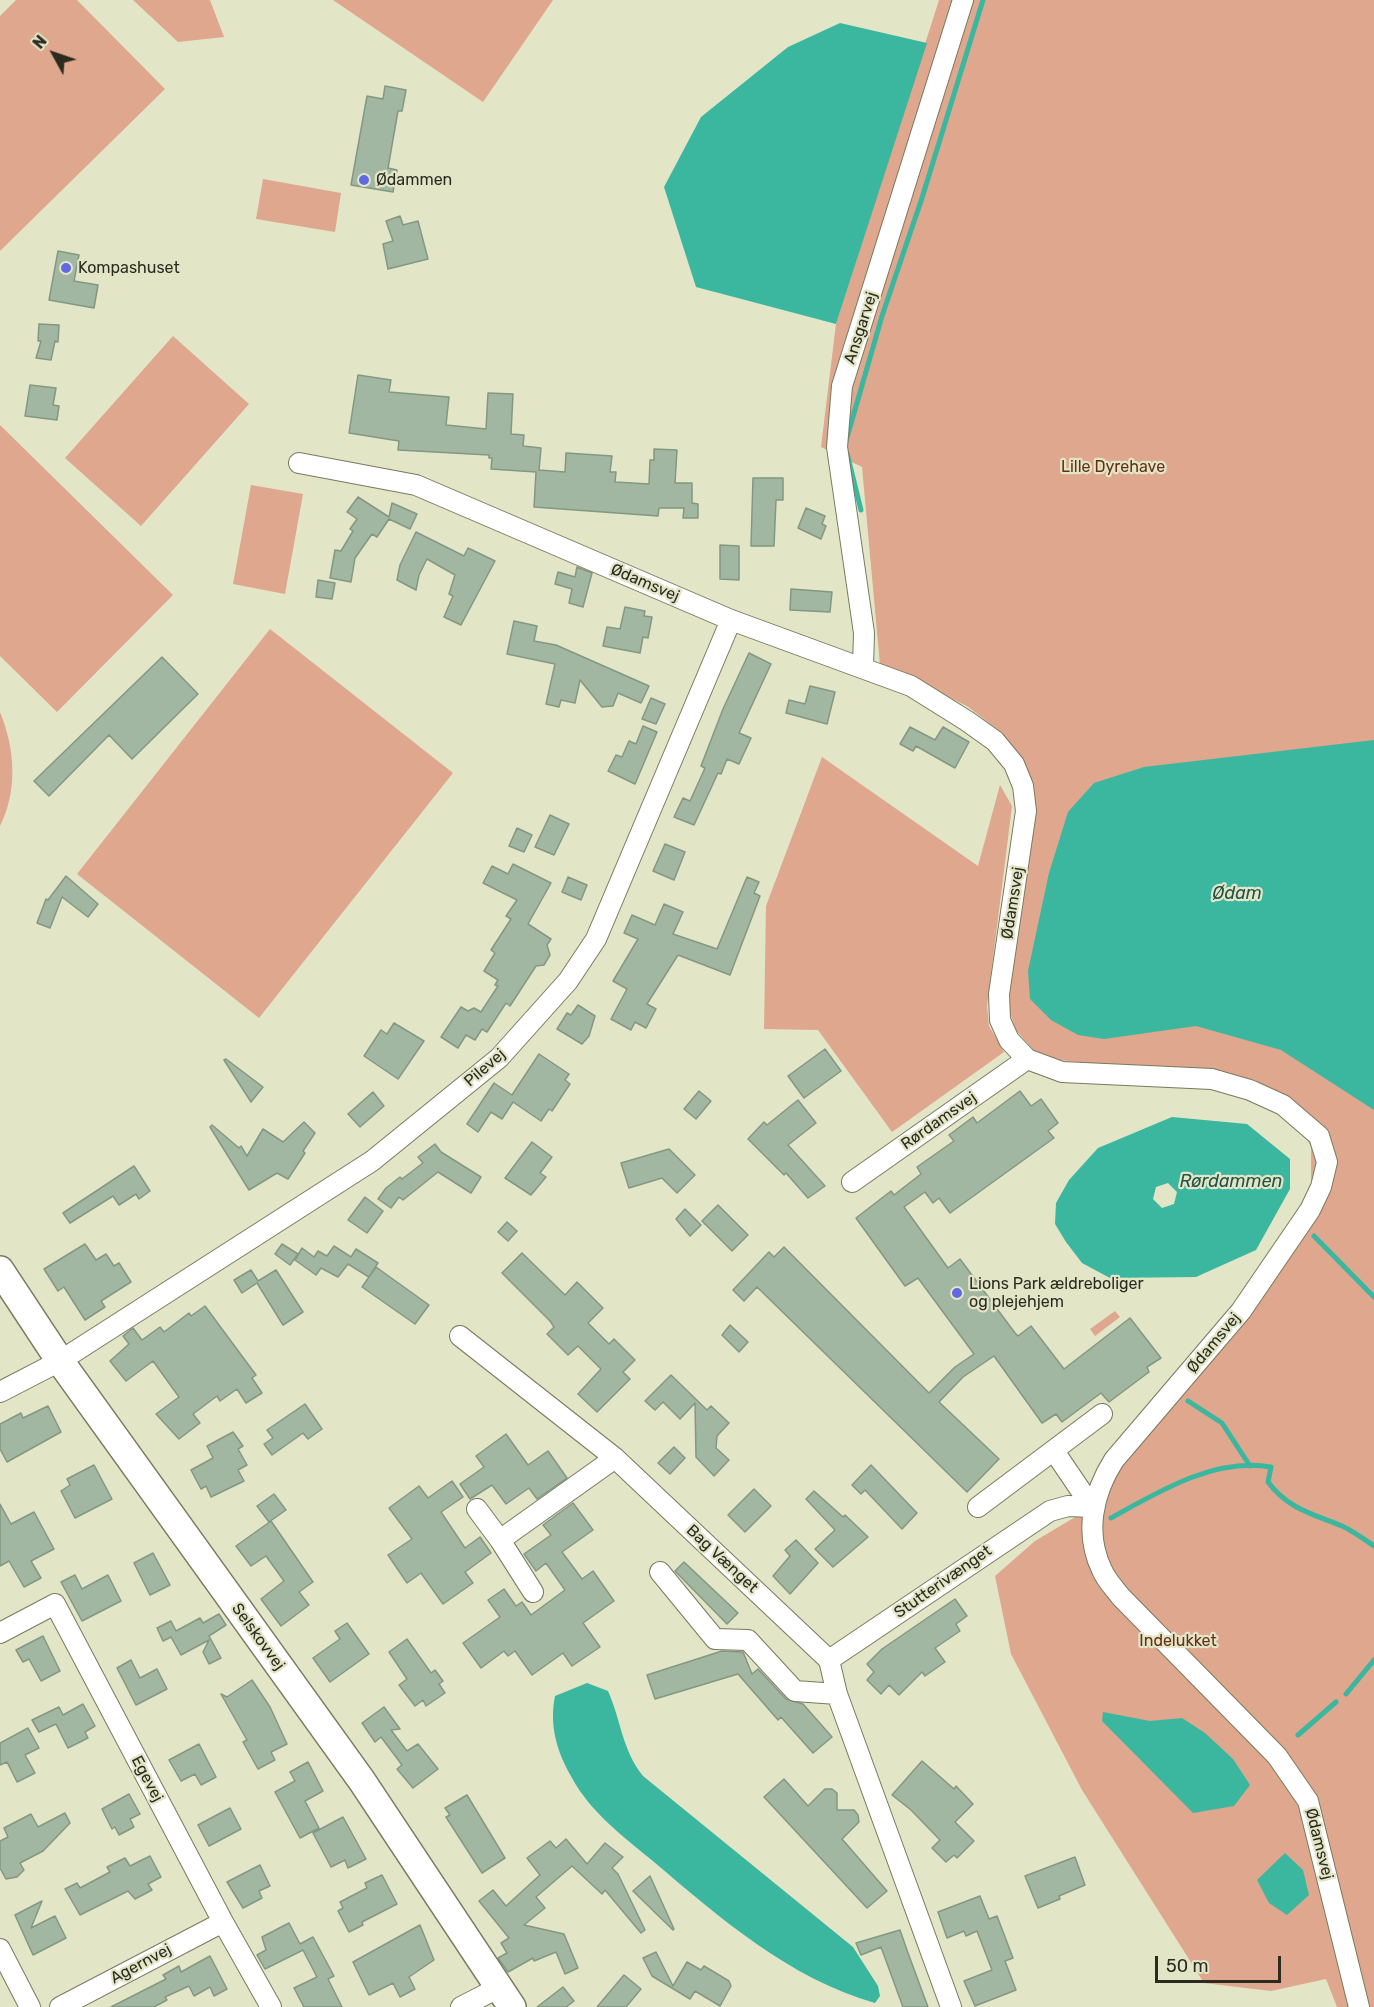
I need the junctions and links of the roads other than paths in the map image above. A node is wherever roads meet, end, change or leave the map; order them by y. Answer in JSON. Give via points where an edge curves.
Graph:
{"nodes":[{"id":1,"x":963,"y":0,"type":"edge"},
{"id":2,"x":299,"y":462,"type":"dead end"},
{"id":3,"x":731,"y":620,"type":"junction"},
{"id":4,"x":862,"y":667,"type":"junction"},
{"id":5,"x":1027,"y":1059,"type":"junction"},
{"id":6,"x":852,"y":1182,"type":"dead end"},
{"id":7,"x":0,"y":1270,"type":"edge"},
{"id":8,"x":460,"y":1336,"type":"dead end"},
{"id":9,"x":60,"y":1361,"type":"junction"},
{"id":10,"x":0,"y":1392,"type":"edge"},
{"id":11,"x":1102,"y":1414,"type":"dead end"},
{"id":12,"x":1054,"y":1451,"type":"junction"},
{"id":13,"x":615,"y":1458,"type":"junction"},
{"id":14,"x":978,"y":1507,"type":"dead end"},
{"id":15,"x":1092,"y":1507,"type":"junction"},
{"id":16,"x":477,"y":1509,"type":"dead end"},
{"id":17,"x":500,"y":1540,"type":"junction"},
{"id":18,"x":660,"y":1572,"type":"dead end"},
{"id":19,"x":533,"y":1592,"type":"dead end"},
{"id":20,"x":0,"y":1633,"type":"edge"},
{"id":21,"x":830,"y":1660,"type":"junction"},
{"id":22,"x":837,"y":1694,"type":"junction"},
{"id":23,"x":223,"y":1922,"type":"junction"},
{"id":24,"x":0,"y":1949,"type":"edge"},
{"id":25,"x":505,"y":1998,"type":"edge"},
{"id":26,"x":30,"y":2007,"type":"edge"},
{"id":27,"x":60,"y":2007,"type":"edge"},
{"id":28,"x":271,"y":2007,"type":"edge"},
{"id":29,"x":461,"y":2007,"type":"edge"},
{"id":30,"x":951,"y":2007,"type":"edge"},
{"id":31,"x":1359,"y":2007,"type":"edge"}],
"edges":[{"from":1,"to":4,"type":"street","name":"Ansgarvej","via":[[842,386],[837,447],[864,633]]},
{"from":2,"to":3,"type":"street","name":"Ødamsvej","via":[[416,485]]},
{"from":3,"to":4,"type":"street","name":"Ødamsvej"},
{"from":3,"to":9,"type":"street","name":"Pilevej","via":[[596,939],[568,981],[500,1058],[372,1161]]},
{"from":4,"to":5,"type":"street","name":"Ødamsvej","via":[[911,687],[967,721],[995,741],[1014,764],[1023,786],[1026,812],[999,994],[1000,1020],[1008,1040]]},
{"from":5,"to":6,"type":"street","name":"Rørdamsvej"},
{"from":5,"to":15,"type":"street","name":"Ødamsvej","via":[[1062,1072],[1212,1079],[1250,1090],[1283,1105],[1319,1136],[1327,1162],[1310,1210],[1241,1311],[1114,1460],[1100,1481]]},
{"from":7,"to":9,"type":"street","name":"Selskovvej"},
{"from":8,"to":13,"type":"street","name":"Bag Vænget"},
{"from":9,"to":10,"type":"street","name":"Pilevej"},
{"from":9,"to":25,"type":"street","name":"Selskovvej","via":[[362,1781]]},
{"from":11,"to":12,"type":"street"},
{"from":12,"to":14,"type":"street"},
{"from":12,"to":15,"type":"street","name":"Ødamsvej"},
{"from":13,"to":17,"type":"street"},
{"from":13,"to":21,"type":"street","name":"Bag Vænget"},
{"from":15,"to":21,"type":"street","name":"Stutterivænget","via":[[1068,1506],[1050,1511]]},
{"from":15,"to":31,"type":"street","name":"Ødamsvej","via":[[1095,1546],[1102,1570],[1121,1597],[1277,1756],[1308,1801]]},
{"from":16,"to":17,"type":"street"},
{"from":17,"to":19,"type":"street"},
{"from":18,"to":22,"type":"street","via":[[715,1639],[748,1640],[795,1691]]},
{"from":20,"to":23,"type":"street","name":"Egevej","via":[[55,1604]]},
{"from":21,"to":22,"type":"street"},
{"from":22,"to":30,"type":"street"},
{"from":23,"to":27,"type":"street","name":"Agernvej"},
{"from":23,"to":28,"type":"street","name":"Egevej"},
{"from":24,"to":26,"type":"street"},
{"from":25,"to":29,"type":"street"}]}
